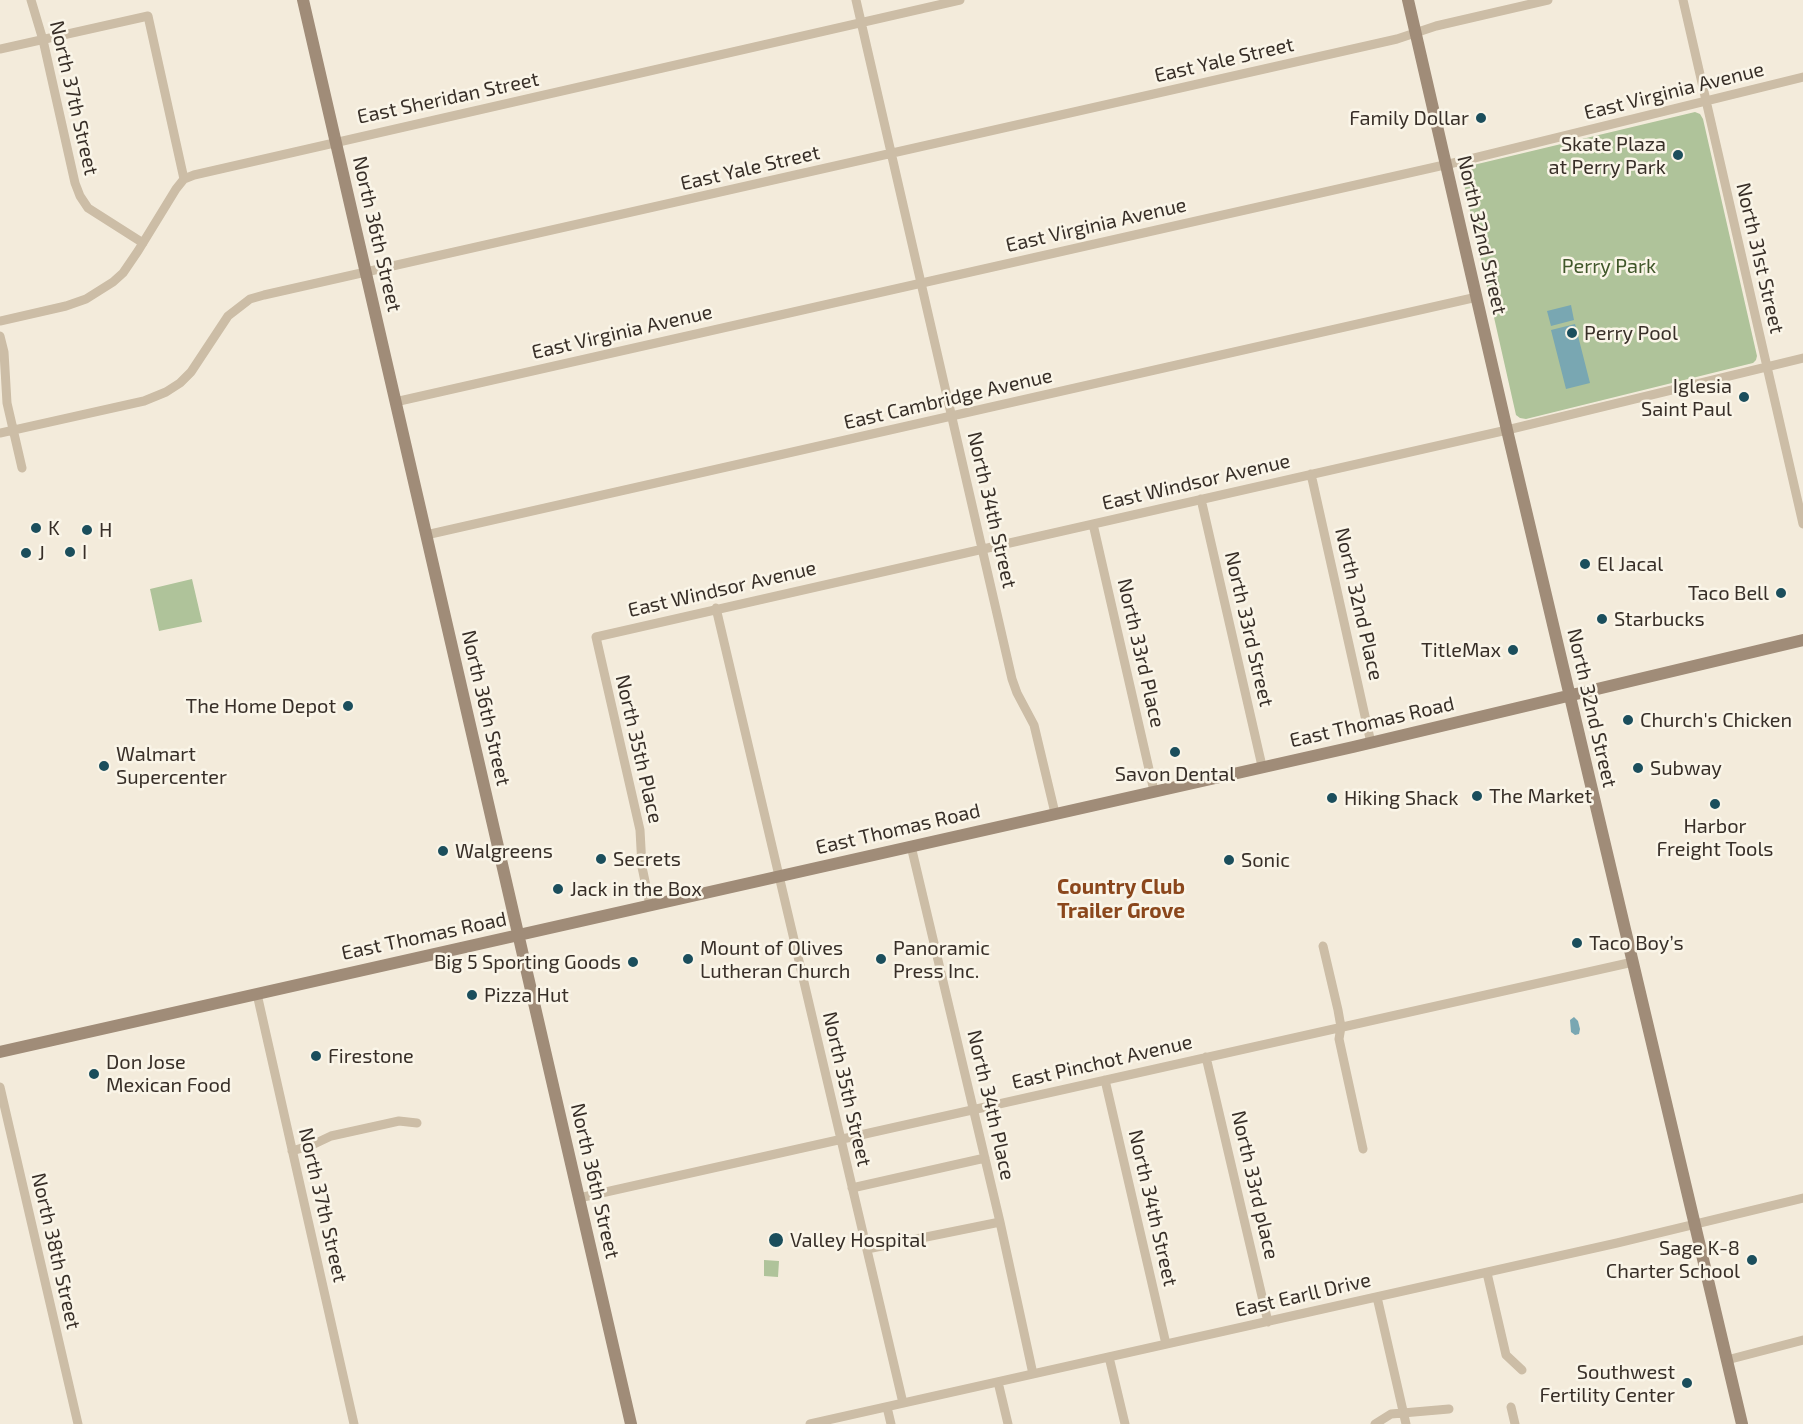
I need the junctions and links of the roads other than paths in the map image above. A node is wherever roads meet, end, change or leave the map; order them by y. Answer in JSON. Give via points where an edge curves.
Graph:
{"nodes":[{"id":1,"x":32,"y":0,"type":"edge"},
{"id":2,"x":856,"y":0,"type":"edge"},
{"id":3,"x":960,"y":0,"type":"edge"},
{"id":4,"x":1408,"y":0,"type":"edge"},
{"id":5,"x":1548,"y":0,"type":"edge"},
{"id":6,"x":1683,"y":0,"type":"edge"},
{"id":7,"x":306,"y":1,"type":"edge"},
{"id":8,"x":861,"y":22,"type":"junction"},
{"id":9,"x":1416,"y":33,"type":"junction"},
{"id":10,"x":43,"y":40,"type":"junction"},
{"id":11,"x":0,"y":49,"type":"edge"},
{"id":12,"x":1803,"y":77,"type":"edge"},
{"id":13,"x":1705,"y":102,"type":"junction"},
{"id":14,"x":335,"y":142,"type":"junction"},
{"id":15,"x":891,"y":153,"type":"junction"},
{"id":16,"x":1446,"y":164,"type":"junction"},
{"id":17,"x":184,"y":179,"type":"junction"},
{"id":18,"x":143,"y":243,"type":"junction"},
{"id":19,"x":365,"y":272,"type":"junction"},
{"id":20,"x":921,"y":283,"type":"junction"},
{"id":21,"x":1477,"y":297,"type":"junction"},
{"id":22,"x":0,"y":321,"type":"edge"},
{"id":23,"x":0,"y":336,"type":"edge"},
{"id":24,"x":1803,"y":358,"type":"edge"},
{"id":25,"x":1768,"y":367,"type":"junction"},
{"id":26,"x":395,"y":402,"type":"junction"},
{"id":27,"x":952,"y":416,"type":"junction"},
{"id":28,"x":13,"y":430,"type":"junction"},
{"id":29,"x":1507,"y":430,"type":"junction"},
{"id":30,"x":0,"y":433,"type":"edge"},
{"id":31,"x":22,"y":468,"type":"dead end"},
{"id":32,"x":1311,"y":474,"type":"junction"},
{"id":33,"x":1201,"y":499,"type":"junction"},
{"id":34,"x":1093,"y":524,"type":"junction"},
{"id":35,"x":1803,"y":524,"type":"edge"},
{"id":36,"x":426,"y":535,"type":"junction"},
{"id":37,"x":982,"y":548,"type":"junction"},
{"id":38,"x":716,"y":609,"type":"junction"},
{"id":39,"x":596,"y":637,"type":"joint"},
{"id":40,"x":1803,"y":640,"type":"edge"},
{"id":41,"x":1570,"y":697,"type":"junction"},
{"id":42,"x":1371,"y":743,"type":"junction"},
{"id":43,"x":1262,"y":766,"type":"junction"},
{"id":44,"x":1154,"y":791,"type":"junction"},
{"id":45,"x":1055,"y":813,"type":"junction"},
{"id":46,"x":911,"y":846,"type":"junction"},
{"id":47,"x":778,"y":876,"type":"junction"},
{"id":48,"x":650,"y":904,"type":"junction"},
{"id":49,"x":518,"y":935,"type":"junction"},
{"id":50,"x":1323,"y":946,"type":"dead end"},
{"id":51,"x":1633,"y":962,"type":"junction"},
{"id":52,"x":256,"y":994,"type":"junction"},
{"id":53,"x":1341,"y":1027,"type":"junction"},
{"id":54,"x":0,"y":1052,"type":"edge"},
{"id":55,"x":1206,"y":1057,"type":"junction"},
{"id":56,"x":1105,"y":1080,"type":"junction"},
{"id":57,"x":0,"y":1087,"type":"edge"},
{"id":58,"x":973,"y":1110,"type":"junction"},
{"id":59,"x":417,"y":1123,"type":"dead end"},
{"id":60,"x":841,"y":1139,"type":"junction"},
{"id":61,"x":1363,"y":1149,"type":"dead end"},
{"id":62,"x":292,"y":1151,"type":"junction"},
{"id":63,"x":985,"y":1158,"type":"junction"},
{"id":64,"x":852,"y":1188,"type":"junction"},
{"id":65,"x":579,"y":1198,"type":"junction"},
{"id":66,"x":1803,"y":1198,"type":"edge"},
{"id":67,"x":1000,"y":1222,"type":"junction"},
{"id":68,"x":1695,"y":1225,"type":"junction"},
{"id":69,"x":867,"y":1251,"type":"junction"},
{"id":70,"x":1487,"y":1273,"type":"junction"},
{"id":71,"x":1377,"y":1297,"type":"junction"},
{"id":72,"x":1268,"y":1322,"type":"junction"},
{"id":73,"x":1803,"y":1340,"type":"edge"},
{"id":74,"x":1166,"y":1344,"type":"junction"},
{"id":75,"x":1109,"y":1357,"type":"junction"},
{"id":76,"x":1727,"y":1360,"type":"junction"},
{"id":77,"x":1521,"y":1370,"type":"dead end"},
{"id":78,"x":1033,"y":1374,"type":"junction"},
{"id":79,"x":998,"y":1382,"type":"junction"},
{"id":80,"x":903,"y":1403,"type":"junction"},
{"id":81,"x":887,"y":1407,"type":"junction"},
{"id":82,"x":1511,"y":1407,"type":"dead end"},
{"id":83,"x":1449,"y":1409,"type":"dead end"},
{"id":84,"x":1404,"y":1412,"type":"junction"},
{"id":85,"x":78,"y":1424,"type":"edge"},
{"id":86,"x":354,"y":1424,"type":"edge"},
{"id":87,"x":631,"y":1424,"type":"edge"},
{"id":88,"x":810,"y":1424,"type":"edge"},
{"id":89,"x":891,"y":1424,"type":"edge"},
{"id":90,"x":1008,"y":1424,"type":"edge"},
{"id":91,"x":1125,"y":1424,"type":"edge"},
{"id":92,"x":1375,"y":1424,"type":"edge"},
{"id":93,"x":1407,"y":1424,"type":"edge"},
{"id":94,"x":1515,"y":1424,"type":"edge"},
{"id":95,"x":1742,"y":1424,"type":"edge"}],
"edges":[{"from":1,"to":10,"type":"street","name":"North 37th Street"},
{"from":2,"to":8,"type":"street","name":"North 34th Street"},
{"from":3,"to":8,"type":"street","name":"East Sheridan Street"},
{"from":4,"to":9,"type":"main road","name":"North 32nd Street"},
{"from":5,"to":9,"type":"street","name":"East Yale Street"},
{"from":6,"to":13,"type":"street","name":"North 31st Street"},
{"from":7,"to":14,"type":"main road","name":"North 36th Street"},
{"from":8,"to":14,"type":"street","name":"East Sheridan Street"},
{"from":8,"to":15,"type":"street","name":"North 34th Street"},
{"from":9,"to":15,"type":"street","name":"East Yale Street"},
{"from":9,"to":16,"type":"main road","name":"North 32nd Street"},
{"from":10,"to":11,"type":"street"},
{"from":10,"to":17,"type":"street","via":[[148,16]]},
{"from":10,"to":18,"type":"street","name":"North 37th Street","via":[[80,196],[87,208]]},
{"from":12,"to":13,"type":"street","name":"East Virginia Avenue"},
{"from":13,"to":16,"type":"street","name":"East Virginia Avenue"},
{"from":13,"to":25,"type":"street","name":"North 31st Street"},
{"from":14,"to":17,"type":"street","name":"East Sheridan Street"},
{"from":14,"to":19,"type":"main road","name":"North 36th Street"},
{"from":15,"to":19,"type":"street","name":"East Yale Street"},
{"from":15,"to":20,"type":"street","name":"North 34th Street"},
{"from":16,"to":20,"type":"street","name":"East Virginia Avenue"},
{"from":16,"to":21,"type":"main road","name":"North 32nd Street"},
{"from":17,"to":18,"type":"street"},
{"from":18,"to":22,"type":"street","via":[[123,273],[99,292],[66,306]]},
{"from":19,"to":26,"type":"main road","name":"North 36th Street"},
{"from":19,"to":28,"type":"street","name":"East Yale Street","via":[[250,299],[228,316],[191,372],[156,398]]},
{"from":20,"to":26,"type":"street","name":"East Virginia Avenue"},
{"from":20,"to":27,"type":"street","name":"North 34th Street"},
{"from":21,"to":27,"type":"street","name":"East Cambridge Avenue"},
{"from":21,"to":29,"type":"main road","name":"North 32nd Street"},
{"from":23,"to":28,"type":"street"},
{"from":24,"to":25,"type":"street","name":"East Windsor Avenue"},
{"from":25,"to":29,"type":"street","name":"East Windsor Avenue"},
{"from":25,"to":35,"type":"street","name":"North 31st Street"},
{"from":26,"to":36,"type":"main road","name":"North 36th Street"},
{"from":27,"to":36,"type":"street","name":"East Cambridge Avenue"},
{"from":27,"to":37,"type":"street","name":"North 34th Street"},
{"from":28,"to":30,"type":"street","name":"East Yale Street"},
{"from":28,"to":31,"type":"street"},
{"from":29,"to":32,"type":"street","name":"East Windsor Avenue"},
{"from":29,"to":41,"type":"main road","name":"North 32nd Street"},
{"from":32,"to":33,"type":"street","name":"East Windsor Avenue"},
{"from":32,"to":42,"type":"street","name":"North 32nd Place"},
{"from":33,"to":34,"type":"street","name":"East Windsor Avenue"},
{"from":33,"to":43,"type":"street","name":"North 33rd Street"},
{"from":34,"to":37,"type":"street","name":"East Windsor Avenue"},
{"from":34,"to":44,"type":"street","name":"North 33rd Place"},
{"from":36,"to":49,"type":"main road","name":"North 36th Street"},
{"from":37,"to":38,"type":"street","name":"East Windsor Avenue"},
{"from":37,"to":45,"type":"street","name":"North 34th Street","via":[[1014,686],[1034,725]]},
{"from":38,"to":39,"type":"street","name":"East Windsor Avenue"},
{"from":38,"to":47,"type":"street","name":"North 35th Street"},
{"from":39,"to":48,"type":"street","name":"North 35th Place","via":[[639,827]]},
{"from":40,"to":41,"type":"main road","name":"East Thomas Road"},
{"from":41,"to":42,"type":"main road","name":"East Thomas Road"},
{"from":41,"to":51,"type":"main road","name":"North 32nd Street"},
{"from":42,"to":43,"type":"main road","name":"East Thomas Road"},
{"from":43,"to":44,"type":"main road","name":"East Thomas Road"},
{"from":44,"to":45,"type":"main road","name":"East Thomas Road"},
{"from":45,"to":46,"type":"main road","name":"East Thomas Road"},
{"from":46,"to":47,"type":"main road","name":"East Thomas Road"},
{"from":46,"to":58,"type":"street","name":"North 34th Place"},
{"from":47,"to":48,"type":"main road","name":"East Thomas Road"},
{"from":47,"to":60,"type":"street","name":"North 35th Street"},
{"from":48,"to":49,"type":"main road","name":"East Thomas Road"},
{"from":49,"to":52,"type":"main road","name":"East Thomas Road"},
{"from":49,"to":65,"type":"main road","name":"North 36th Street"},
{"from":50,"to":53,"type":"street"},
{"from":51,"to":53,"type":"street","name":"East Pinchot Avenue"},
{"from":51,"to":68,"type":"main road","name":"North 32nd Street"},
{"from":52,"to":54,"type":"main road","name":"East Thomas Road"},
{"from":52,"to":62,"type":"street","name":"North 37th Street"},
{"from":53,"to":55,"type":"street","name":"East Pinchot Avenue"},
{"from":53,"to":61,"type":"street","via":[[1340,1039]]},
{"from":55,"to":56,"type":"street","name":"East Pinchot Avenue"},
{"from":55,"to":72,"type":"street","name":"North 33rd place"},
{"from":56,"to":58,"type":"street","name":"East Pinchot Avenue"},
{"from":56,"to":74,"type":"street","name":"North 34th Street"},
{"from":57,"to":85,"type":"street","name":"North 38th Street"},
{"from":58,"to":60,"type":"street","name":"East Pinchot Avenue"},
{"from":58,"to":63,"type":"street","name":"North 34th Place"},
{"from":59,"to":62,"type":"street","via":[[399,1121]]},
{"from":60,"to":64,"type":"street","name":"North 35th Street"},
{"from":60,"to":65,"type":"street","name":"East Pinchot Avenue"},
{"from":62,"to":86,"type":"street","name":"North 37th Street"},
{"from":63,"to":64,"type":"street"},
{"from":63,"to":67,"type":"street","name":"North 34th Place"},
{"from":64,"to":69,"type":"street","name":"North 35th Street"},
{"from":65,"to":87,"type":"main road","name":"North 36th Street"},
{"from":66,"to":68,"type":"street","name":"East Earll Drive"},
{"from":67,"to":69,"type":"street"},
{"from":67,"to":78,"type":"street","name":"North 34th Place"},
{"from":68,"to":70,"type":"street","name":"East Earll Drive"},
{"from":68,"to":76,"type":"main road","name":"North 32nd Street"},
{"from":69,"to":80,"type":"street","name":"North 35th Street"},
{"from":70,"to":71,"type":"street","name":"East Earll Drive"},
{"from":70,"to":77,"type":"street","via":[[1506,1355]]},
{"from":71,"to":72,"type":"street","name":"East Earll Drive"},
{"from":71,"to":84,"type":"street"},
{"from":72,"to":74,"type":"street","name":"East Earll Drive"},
{"from":73,"to":76,"type":"street"},
{"from":74,"to":75,"type":"street","name":"East Earll Drive"},
{"from":75,"to":78,"type":"street","name":"East Earll Drive"},
{"from":75,"to":91,"type":"street"},
{"from":76,"to":95,"type":"main road","name":"North 32nd Street"},
{"from":78,"to":79,"type":"street","name":"East Earll Drive"},
{"from":79,"to":80,"type":"street","name":"East Earll Drive"},
{"from":79,"to":90,"type":"street"},
{"from":80,"to":81,"type":"street","name":"East Earll Drive"},
{"from":81,"to":88,"type":"street","name":"East Earll Drive"},
{"from":81,"to":89,"type":"street"},
{"from":82,"to":94,"type":"street"},
{"from":83,"to":84,"type":"street"},
{"from":84,"to":92,"type":"street","via":[[1391,1414]]},
{"from":84,"to":93,"type":"street"}]}
